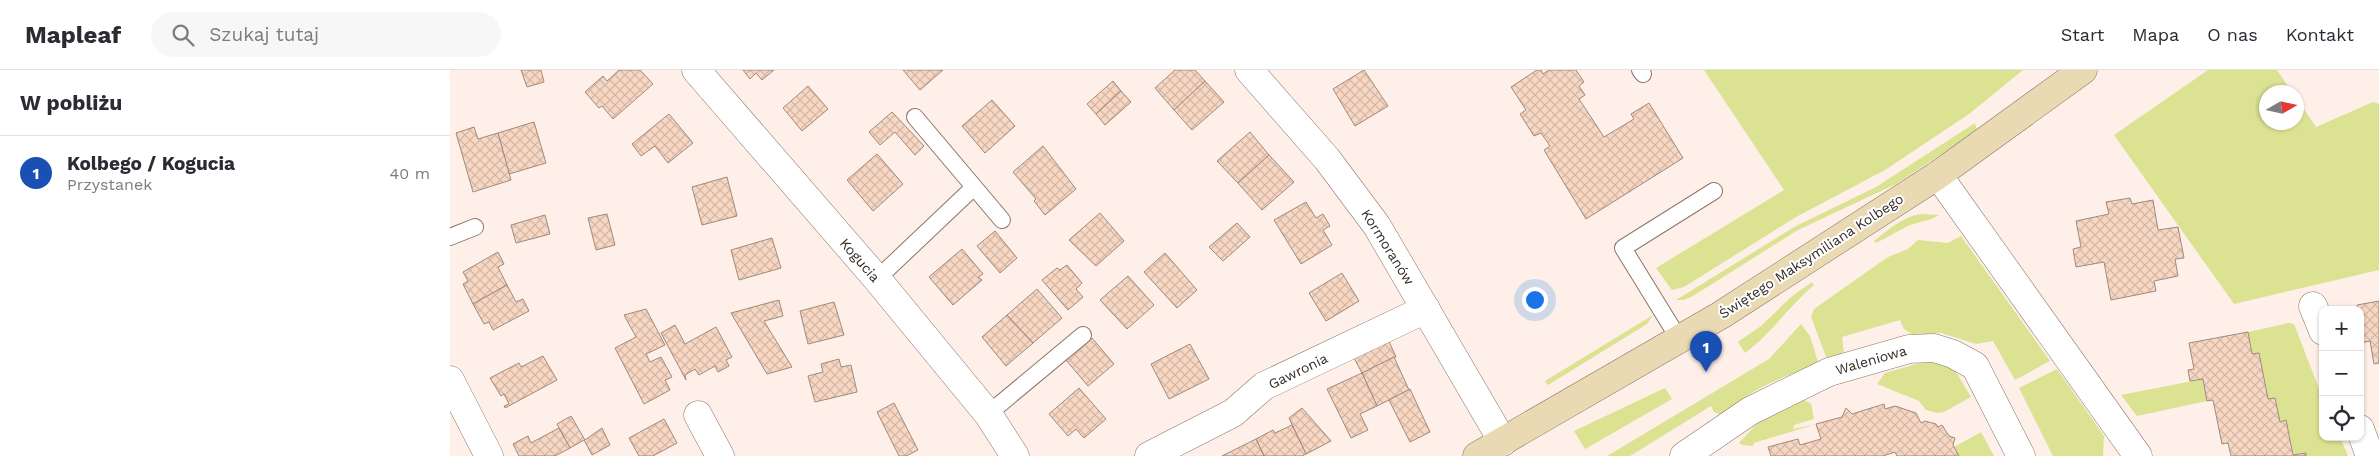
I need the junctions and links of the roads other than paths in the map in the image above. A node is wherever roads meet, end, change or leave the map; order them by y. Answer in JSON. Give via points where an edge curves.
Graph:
{"nodes":[{"id":1,"x":696,"y":70,"type":"edge"},
{"id":2,"x":1249,"y":70,"type":"edge"},
{"id":3,"x":2083,"y":70,"type":"edge"},
{"id":4,"x":915,"y":117,"type":"dead end"},
{"id":5,"x":1938,"y":175,"type":"junction"},
{"id":6,"x":973,"y":188,"type":"junction"},
{"id":7,"x":1714,"y":190,"type":"dead end"},
{"id":8,"x":1002,"y":220,"type":"dead end"},
{"id":9,"x":475,"y":228,"type":"dead end"},
{"id":10,"x":450,"y":237,"type":"edge"},
{"id":11,"x":877,"y":279,"type":"junction"},
{"id":12,"x":1426,"y":309,"type":"junction"},
{"id":13,"x":1083,"y":334,"type":"dead end"},
{"id":14,"x":1679,"y":339,"type":"junction"},
{"id":15,"x":450,"y":380,"type":"edge"},
{"id":16,"x":988,"y":414,"type":"junction"},
{"id":17,"x":698,"y":415,"type":"dead end"},
{"id":18,"x":2364,"y":440,"type":"edge"},
{"id":19,"x":1507,"y":449,"type":"edge"},
{"id":20,"x":1008,"y":454,"type":"edge"},
{"id":21,"x":2136,"y":455,"type":"edge"},
{"id":22,"x":489,"y":456,"type":"edge"},
{"id":23,"x":720,"y":456,"type":"edge"},
{"id":24,"x":1149,"y":456,"type":"edge"},
{"id":25,"x":1477,"y":456,"type":"edge"},
{"id":26,"x":1684,"y":456,"type":"edge"},
{"id":27,"x":2021,"y":456,"type":"edge"},
{"id":28,"x":2370,"y":456,"type":"edge"}],
"edges":[{"from":1,"to":11,"type":"street","name":"Kogucia"},
{"from":2,"to":12,"type":"street","name":"Kormoranów","via":[[1327,159],[1377,226]]},
{"from":3,"to":5,"type":"main road","name":"Świętego Maksymiliana Kolbego"},
{"from":4,"to":6,"type":"lane"},
{"from":5,"to":14,"type":"main road","name":"Świętego Maksymiliana Kolbego"},
{"from":5,"to":21,"type":"street"},
{"from":6,"to":8,"type":"lane"},
{"from":6,"to":11,"type":"lane"},
{"from":7,"to":14,"type":"lane","via":[[1623,248]]},
{"from":9,"to":10,"type":"lane"},
{"from":11,"to":16,"type":"street","name":"Kogucia"},
{"from":12,"to":19,"type":"street","name":"Kormoranów"},
{"from":12,"to":24,"type":"street","name":"Gawronia","via":[[1264,386],[1233,413]]},
{"from":13,"to":16,"type":"lane"},
{"from":14,"to":19,"type":"main road","name":"Świętego Maksymiliana Kolbego"},
{"from":15,"to":22,"type":"street"},
{"from":16,"to":20,"type":"street","name":"Kogucia"},
{"from":17,"to":23,"type":"street"},
{"from":18,"to":28,"type":"street"},
{"from":19,"to":25,"type":"main road","name":"Świętego Maksymiliana Kolbego"},
{"from":26,"to":27,"type":"street","name":"Waleniowa","via":[[1750,411],[1829,372],[1909,349],[1934,348],[1975,366]]}]}
